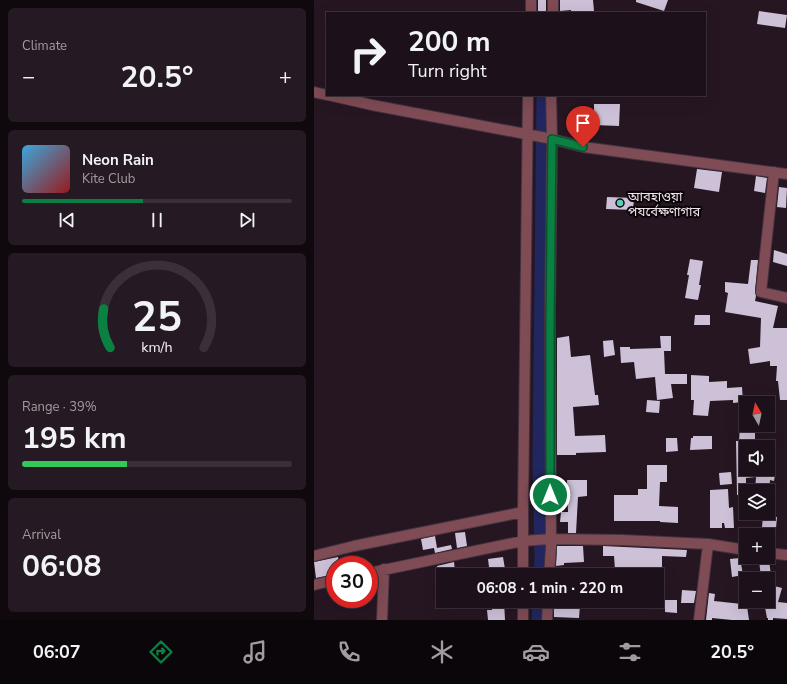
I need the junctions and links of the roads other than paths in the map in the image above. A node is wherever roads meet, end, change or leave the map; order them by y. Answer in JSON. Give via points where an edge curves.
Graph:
{"nodes":[{"id":1,"x":531,"y":0,"type":"edge"},
{"id":2,"x":553,"y":0,"type":"edge"},
{"id":3,"x":531,"y":12,"type":"edge"},
{"id":4,"x":553,"y":12,"type":"edge"},
{"id":5,"x":314,"y":92,"type":"edge"},
{"id":6,"x":326,"y":95,"type":"edge"},
{"id":7,"x":332,"y":96,"type":"edge"},
{"id":8,"x":528,"y":96,"type":"edge"},
{"id":9,"x":551,"y":96,"type":"edge"},
{"id":10,"x":527,"y":135,"type":"junction"},
{"id":11,"x":552,"y":139,"type":"junction"},
{"id":12,"x":774,"y":172,"type":"junction"},
{"id":13,"x":787,"y":174,"type":"edge"},
{"id":14,"x":787,"y":298,"type":"edge"},
{"id":15,"x":523,"y":512,"type":"junction"},
{"id":16,"x":550,"y":539,"type":"junction"},
{"id":17,"x":523,"y":541,"type":"junction"},
{"id":18,"x":708,"y":544,"type":"junction"},
{"id":19,"x":739,"y":549,"type":"edge"},
{"id":20,"x":775,"y":554,"type":"edge"},
{"id":21,"x":314,"y":556,"type":"edge"},
{"id":22,"x":787,"y":556,"type":"edge"},
{"id":23,"x":523,"y":568,"type":"edge"},
{"id":24,"x":549,"y":568,"type":"edge"},
{"id":25,"x":384,"y":569,"type":"junction"},
{"id":26,"x":378,"y":571,"type":"edge"},
{"id":27,"x":326,"y":582,"type":"edge"},
{"id":28,"x":314,"y":585,"type":"edge"},
{"id":29,"x":523,"y":608,"type":"edge"},
{"id":30,"x":548,"y":608,"type":"edge"},
{"id":31,"x":382,"y":620,"type":"edge"},
{"id":32,"x":523,"y":620,"type":"edge"},
{"id":33,"x":547,"y":620,"type":"edge"},
{"id":34,"x":699,"y":620,"type":"edge"}],
"edges":[{"from":1,"to":3,"type":"street"},
{"from":2,"to":4,"type":"street"},
{"from":5,"to":6,"type":"street"},
{"from":7,"to":10,"type":"street"},
{"from":8,"to":10,"type":"street"},
{"from":9,"to":11,"type":"street"},
{"from":10,"to":11,"type":"street"},
{"from":10,"to":15,"type":"street"},
{"from":11,"to":12,"type":"street","via":[[590,148]]},
{"from":11,"to":16,"type":"street"},
{"from":12,"to":13,"type":"street"},
{"from":12,"to":14,"type":"street","via":[[761,292]]},
{"from":15,"to":17,"type":"street"},
{"from":15,"to":21,"type":"street"},
{"from":16,"to":17,"type":"street"},
{"from":16,"to":18,"type":"street"},
{"from":16,"to":24,"type":"street"},
{"from":17,"to":23,"type":"street"},
{"from":17,"to":25,"type":"street"},
{"from":18,"to":19,"type":"street"},
{"from":18,"to":34,"type":"street"},
{"from":20,"to":22,"type":"street"},
{"from":25,"to":26,"type":"street"},
{"from":25,"to":31,"type":"street"},
{"from":27,"to":28,"type":"street"},
{"from":29,"to":32,"type":"street"},
{"from":30,"to":33,"type":"street"}]}
